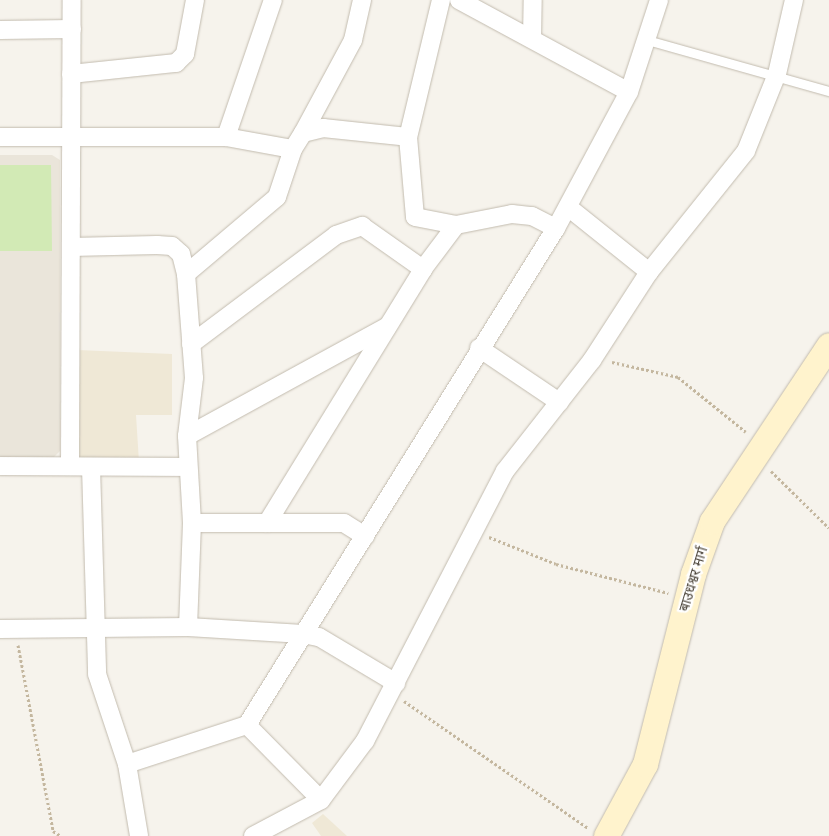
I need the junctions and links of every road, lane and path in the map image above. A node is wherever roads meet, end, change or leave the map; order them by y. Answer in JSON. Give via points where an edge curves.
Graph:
{"nodes":[{"id":1,"x":72,"y":0,"type":"edge"},
{"id":2,"x":195,"y":0,"type":"edge"},
{"id":3,"x":273,"y":0,"type":"edge"},
{"id":4,"x":362,"y":0,"type":"edge"},
{"id":5,"x":441,"y":0,"type":"edge"},
{"id":6,"x":459,"y":0,"type":"edge"},
{"id":7,"x":533,"y":0,"type":"edge"},
{"id":8,"x":658,"y":0,"type":"edge"},
{"id":9,"x":794,"y":0,"type":"edge"},
{"id":10,"x":72,"y":29,"type":"junction"},
{"id":11,"x":0,"y":30,"type":"edge"},
{"id":12,"x":532,"y":39,"type":"junction"},
{"id":13,"x":647,"y":40,"type":"junction"},
{"id":14,"x":71,"y":74,"type":"junction"},
{"id":15,"x":777,"y":74,"type":"junction"},
{"id":16,"x":829,"y":91,"type":"edge"},
{"id":17,"x":629,"y":92,"type":"junction"},
{"id":18,"x":303,"y":133,"type":"junction"},
{"id":19,"x":70,"y":136,"type":"junction"},
{"id":20,"x":0,"y":137,"type":"edge"},
{"id":21,"x":226,"y":137,"type":"junction"},
{"id":22,"x":408,"y":137,"type":"junction"},
{"id":23,"x":293,"y":149,"type":"junction"},
{"id":24,"x":568,"y":207,"type":"junction"},
{"id":25,"x":456,"y":225,"type":"junction"},
{"id":26,"x":556,"y":228,"type":"junction"},
{"id":27,"x":72,"y":248,"type":"junction"},
{"id":28,"x":423,"y":269,"type":"junction"},
{"id":29,"x":649,"y":272,"type":"junction"},
{"id":30,"x":186,"y":274,"type":"junction"},
{"id":31,"x":388,"y":326,"type":"junction"},
{"id":32,"x":192,"y":344,"type":"junction"},
{"id":33,"x":829,"y":345,"type":"edge"},
{"id":34,"x":479,"y":348,"type":"junction"},
{"id":35,"x":592,"y":360,"type":"junction"},
{"id":36,"x":559,"y":402,"type":"junction"},
{"id":37,"x":767,"y":434,"type":"junction"},
{"id":38,"x":187,"y":436,"type":"junction"},
{"id":39,"x":752,"y":459,"type":"junction"},
{"id":40,"x":0,"y":466,"type":"edge"},
{"id":41,"x":70,"y":466,"type":"junction"},
{"id":42,"x":91,"y":467,"type":"junction"},
{"id":43,"x":187,"y":467,"type":"junction"},
{"id":44,"x":192,"y":523,"type":"junction"},
{"id":45,"x":267,"y":523,"type":"junction"},
{"id":46,"x":829,"y":528,"type":"edge"},
{"id":47,"x":472,"y":534,"type":"junction"},
{"id":48,"x":366,"y":536,"type":"junction"},
{"id":49,"x":689,"y":596,"type":"junction"},
{"id":50,"x":188,"y":627,"type":"junction"},
{"id":51,"x":6,"y":628,"type":"edge"},
{"id":52,"x":92,"y":630,"type":"junction"},
{"id":53,"x":303,"y":634,"type":"junction"},
{"id":54,"x":393,"y":688,"type":"junction"},
{"id":55,"x":248,"y":726,"type":"junction"},
{"id":56,"x":127,"y":764,"type":"junction"},
{"id":57,"x":322,"y":800,"type":"junction"},
{"id":58,"x":598,"y":833,"type":"edge"},
{"id":59,"x":61,"y":836,"type":"edge"},
{"id":60,"x":140,"y":836,"type":"edge"},
{"id":61,"x":253,"y":836,"type":"edge"}],
"edges":[{"from":1,"to":10,"type":"street"},
{"from":2,"to":14,"type":"street","via":[[185,54],[176,63]]},
{"from":3,"to":21,"type":"street"},
{"from":4,"to":18,"type":"street","via":[[353,40]]},
{"from":5,"to":22,"type":"street"},
{"from":6,"to":12,"type":"street"},
{"from":7,"to":12,"type":"street"},
{"from":8,"to":13,"type":"street"},
{"from":9,"to":15,"type":"street"},
{"from":10,"to":11,"type":"street"},
{"from":10,"to":14,"type":"street"},
{"from":12,"to":17,"type":"street"},
{"from":13,"to":15,"type":"lane"},
{"from":13,"to":17,"type":"street"},
{"from":14,"to":19,"type":"street"},
{"from":15,"to":16,"type":"lane"},
{"from":15,"to":29,"type":"street","via":[[746,151]]},
{"from":17,"to":24,"type":"street"},
{"from":18,"to":22,"type":"street","via":[[323,128]]},
{"from":18,"to":23,"type":"street"},
{"from":19,"to":20,"type":"street"},
{"from":19,"to":21,"type":"street"},
{"from":19,"to":27,"type":"street"},
{"from":21,"to":23,"type":"street"},
{"from":22,"to":25,"type":"street","via":[[415,217]]},
{"from":23,"to":30,"type":"street","via":[[277,197]]},
{"from":24,"to":26,"type":"street"},
{"from":24,"to":29,"type":"street"},
{"from":25,"to":26,"type":"street","via":[[512,214],[532,216]]},
{"from":25,"to":28,"type":"street"},
{"from":26,"to":34,"type":"street"},
{"from":27,"to":30,"type":"street","via":[[172,246],[181,254]]},
{"from":27,"to":41,"type":"street"},
{"from":28,"to":31,"type":"street"},
{"from":28,"to":32,"type":"street","via":[[362,226],[336,235]]},
{"from":29,"to":35,"type":"street"},
{"from":30,"to":32,"type":"street"},
{"from":31,"to":38,"type":"street"},
{"from":31,"to":45,"type":"street"},
{"from":32,"to":38,"type":"street","via":[[194,378]]},
{"from":33,"to":37,"type":"main road","name":"बाउधश्वर मार्ग"},
{"from":34,"to":36,"type":"street"},
{"from":34,"to":48,"type":"street"},
{"from":35,"to":36,"type":"street"},
{"from":35,"to":37,"type":"path","via":[[678,377],[742,430],[755,438]]},
{"from":36,"to":47,"type":"street","via":[[505,471]]},
{"from":37,"to":39,"type":"main road","name":"बाउधश्वर मार्ग"},
{"from":38,"to":43,"type":"street"},
{"from":39,"to":46,"type":"path","via":[[777,474]]},
{"from":39,"to":49,"type":"main road","name":"बाउधश्वर मार्ग","via":[[712,521]]},
{"from":40,"to":41,"type":"street"},
{"from":41,"to":42,"type":"street"},
{"from":42,"to":43,"type":"street"},
{"from":42,"to":52,"type":"street"},
{"from":43,"to":44,"type":"street"},
{"from":44,"to":45,"type":"street"},
{"from":44,"to":50,"type":"street"},
{"from":45,"to":48,"type":"street","via":[[344,523]]},
{"from":47,"to":49,"type":"path","via":[[556,564]]},
{"from":47,"to":54,"type":"street"},
{"from":48,"to":53,"type":"street"},
{"from":49,"to":58,"type":"main road","name":"बाउधश्वर मार्ग","via":[[645,764]]},
{"from":50,"to":52,"type":"street"},
{"from":50,"to":53,"type":"street"},
{"from":51,"to":52,"type":"street"},
{"from":51,"to":59,"type":"path","via":[[28,683],[53,831]]},
{"from":52,"to":56,"type":"street","via":[[96,674]]},
{"from":53,"to":54,"type":"street","via":[[319,637]]},
{"from":53,"to":55,"type":"street"},
{"from":54,"to":57,"type":"street","via":[[365,741]]},
{"from":54,"to":58,"type":"path"},
{"from":55,"to":56,"type":"street"},
{"from":55,"to":57,"type":"street"},
{"from":56,"to":60,"type":"street"},
{"from":57,"to":61,"type":"street"}]}
